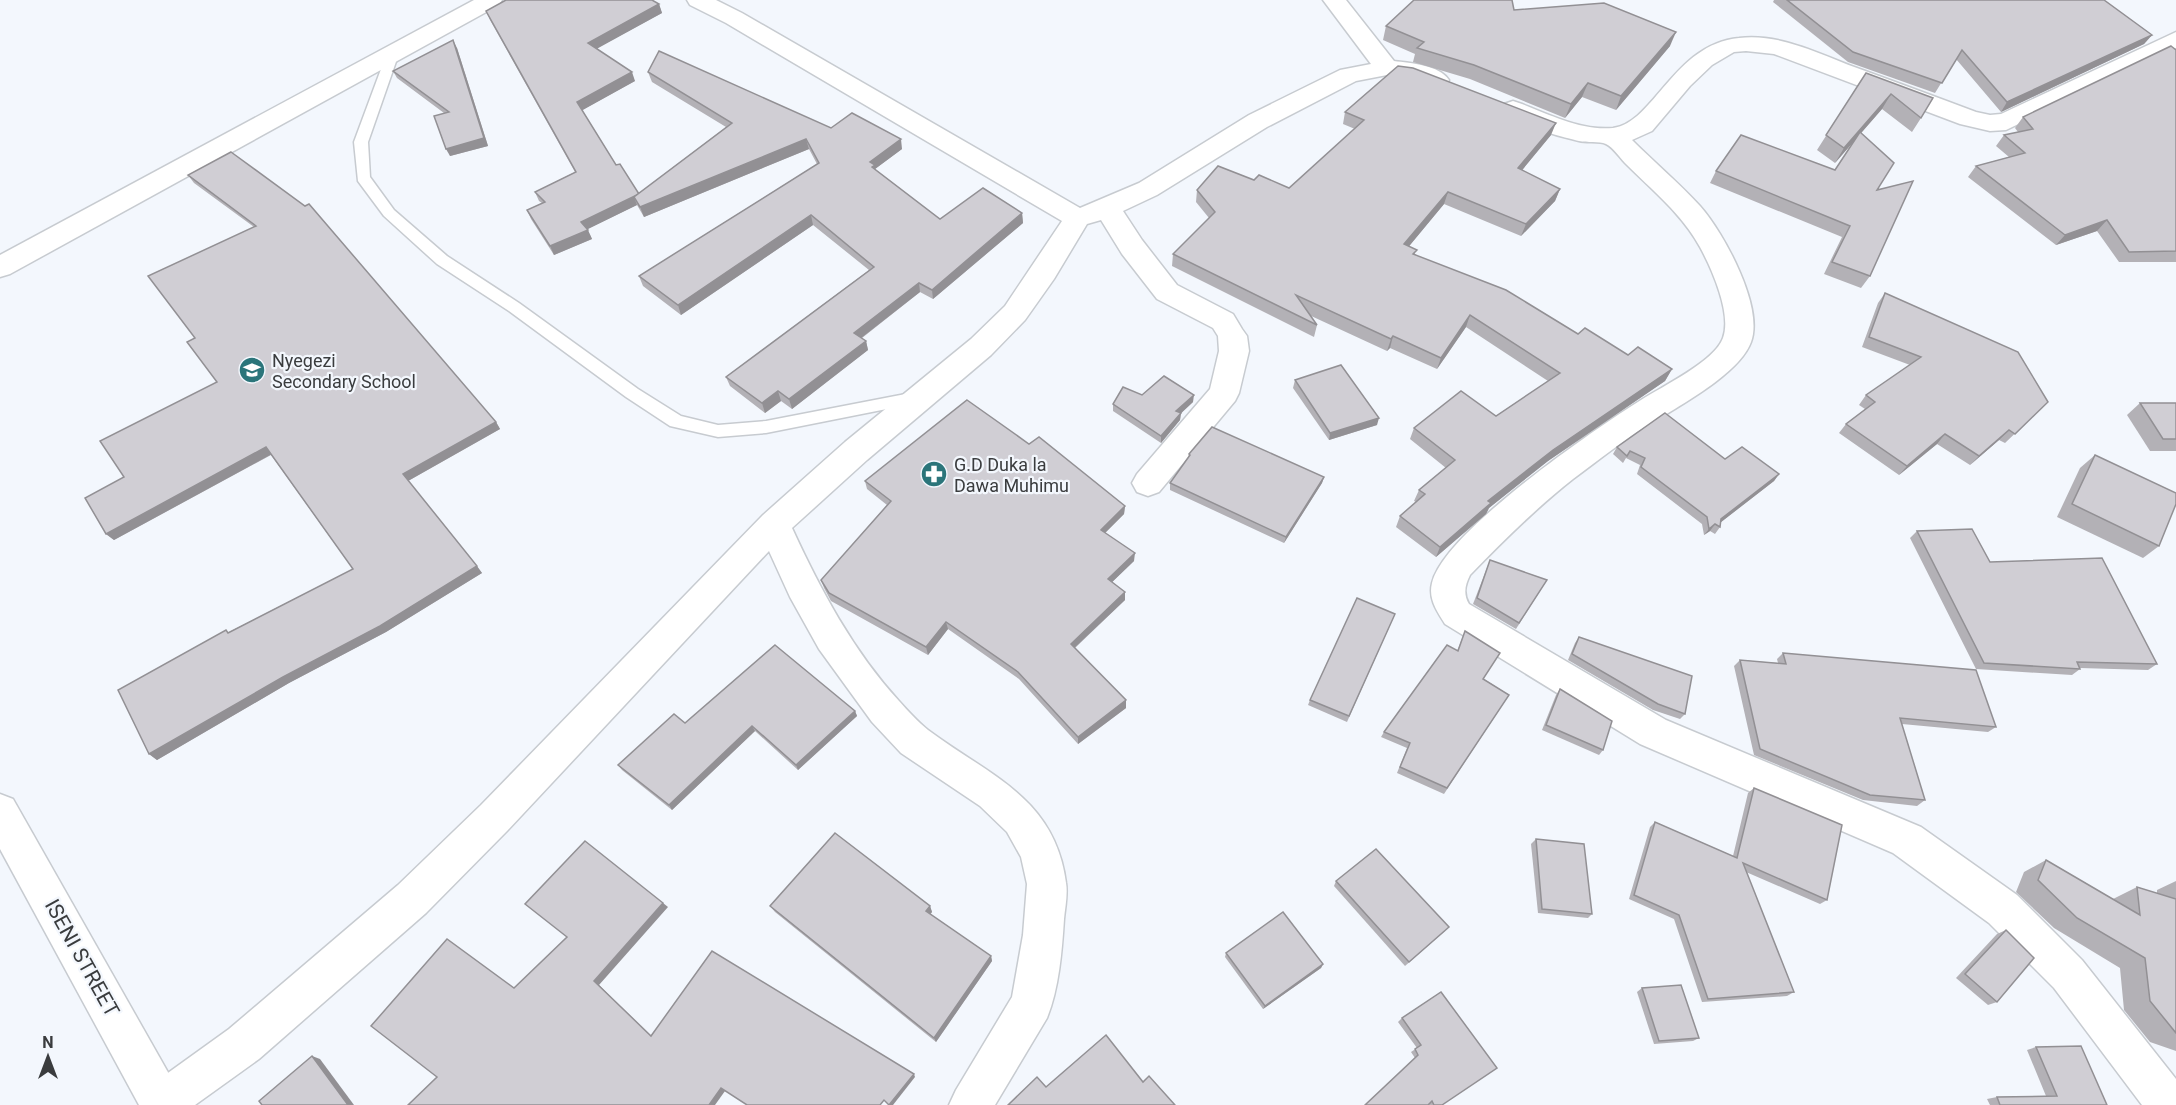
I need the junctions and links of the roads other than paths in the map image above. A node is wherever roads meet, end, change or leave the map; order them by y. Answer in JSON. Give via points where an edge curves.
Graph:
{"nodes":[{"id":1,"x":491,"y":0,"type":"edge"},
{"id":2,"x":698,"y":0,"type":"edge"},
{"id":3,"x":1334,"y":0,"type":"edge"},
{"id":4,"x":2176,"y":39,"type":"edge"},
{"id":5,"x":393,"y":53,"type":"junction"},
{"id":6,"x":1387,"y":69,"type":"junction"},
{"id":7,"x":1458,"y":88,"type":"edge"},
{"id":8,"x":1490,"y":100,"type":"edge"},
{"id":9,"x":1614,"y":137,"type":"junction"},
{"id":10,"x":1092,"y":213,"type":"junction"},
{"id":11,"x":0,"y":267,"type":"edge"},
{"id":12,"x":924,"y":396,"type":"junction"},
{"id":13,"x":1148,"y":483,"type":"dead end"},
{"id":14,"x":774,"y":524,"type":"junction"},
{"id":15,"x":0,"y":812,"type":"edge"},
{"id":16,"x":163,"y":1104,"type":"edge"},
{"id":17,"x":971,"y":1105,"type":"edge"},
{"id":18,"x":2169,"y":1105,"type":"edge"}],
"edges":[{"from":1,"to":5,"type":"street"},
{"from":2,"to":10,"type":"street"},
{"from":3,"to":6,"type":"street"},
{"from":4,"to":9,"type":"street","via":[[2022,116],[1990,123],[1778,47],[1726,47],[1702,59],[1643,125],[1631,134]]},
{"from":5,"to":11,"type":"street"},
{"from":5,"to":12,"type":"lane","via":[[361,142],[363,178],[389,213],[442,260],[632,393],[676,421],[717,431],[828,417]]},
{"from":6,"to":7,"type":"street","via":[[1415,71]]},
{"from":6,"to":10,"type":"street","via":[[1348,75],[1309,94],[1149,189]]},
{"from":8,"to":9,"type":"street","via":[[1584,134]]},
{"from":9,"to":18,"type":"street","via":[[1692,214],[1714,247],[1737,302],[1737,342],[1719,364],[1620,428],[1502,521],[1458,565],[1449,582],[1448,599],[1457,614],[1653,732],[1907,840],[2002,909],[2060,966]]},
{"from":10,"to":12,"type":"street","via":[[1015,313]]},
{"from":10,"to":13,"type":"street","via":[[1132,247],[1167,292],[1223,321],[1233,336],[1234,351],[1224,393]]},
{"from":12,"to":14,"type":"street"},
{"from":14,"to":16,"type":"street","via":[[412,899],[244,1044]]},
{"from":14,"to":17,"type":"street","via":[[802,587],[831,638],[885,711],[914,741],[993,795],[1020,819],[1039,852],[1047,884],[1032,1003]]},
{"from":15,"to":16,"type":"street","name":"ISENI STREET"}]}
